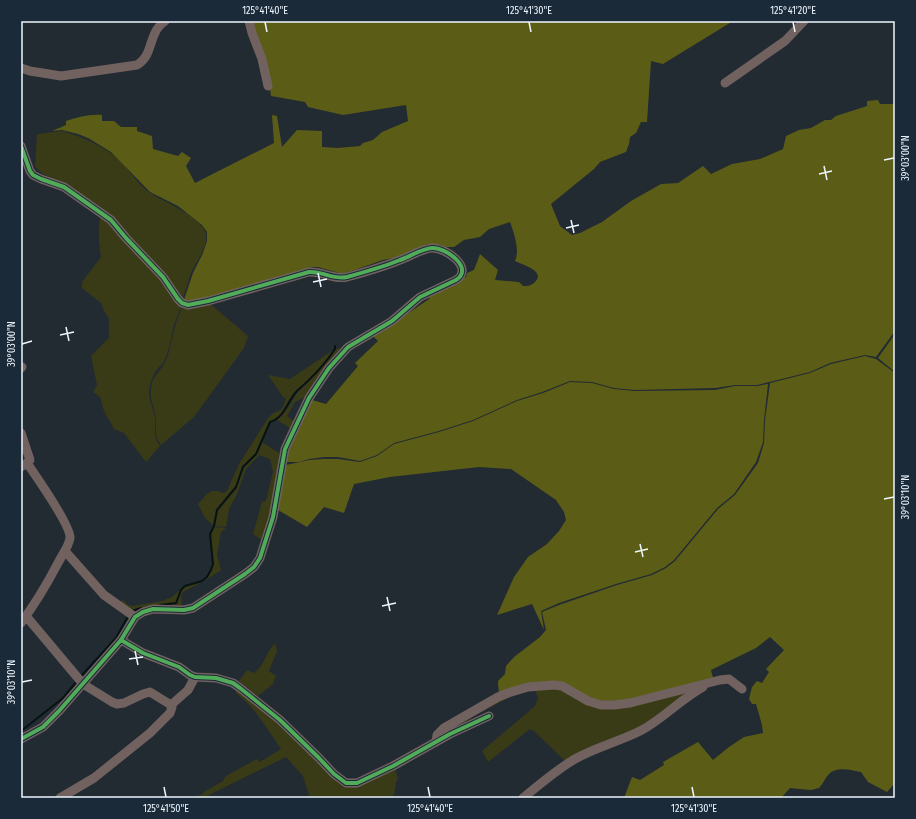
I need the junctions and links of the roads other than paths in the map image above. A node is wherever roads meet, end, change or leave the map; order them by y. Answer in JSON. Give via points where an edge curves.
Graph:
{"nodes":[{"id":1,"x":165,"y":21,"type":"edge"},
{"id":2,"x":249,"y":21,"type":"edge"},
{"id":3,"x":804,"y":21,"type":"edge"},
{"id":4,"x":21,"y":68,"type":"edge"},
{"id":5,"x":725,"y":83,"type":"dead end"},
{"id":6,"x":268,"y":86,"type":"dead end"},
{"id":7,"x":21,"y":146,"type":"edge"},
{"id":8,"x":21,"y":433,"type":"edge"},
{"id":9,"x":24,"y":465,"type":"edge"},
{"id":10,"x":65,"y":551,"type":"junction"},
{"id":11,"x":135,"y":617,"type":"junction"},
{"id":12,"x":24,"y":620,"type":"edge"},
{"id":13,"x":121,"y":640,"type":"junction"},
{"id":14,"x":195,"y":677,"type":"junction"},
{"id":15,"x":720,"y":680,"type":"junction"},
{"id":16,"x":83,"y":684,"type":"junction"},
{"id":17,"x":742,"y":688,"type":"dead end"},
{"id":18,"x":171,"y":705,"type":"junction"},
{"id":19,"x":489,"y":716,"type":"dead end"},
{"id":20,"x":21,"y":739,"type":"edge"},
{"id":21,"x":436,"y":742,"type":"junction"},
{"id":22,"x":60,"y":798,"type":"edge"},
{"id":23,"x":523,"y":798,"type":"edge"}],
"edges":[{"from":1,"to":4,"type":"street","via":[[154,33],[147,56],[137,65],[61,76]]},
{"from":2,"to":6,"type":"street"},
{"from":3,"to":5,"type":"street","via":[[785,41]]},
{"from":7,"to":11,"type":"street","via":[[33,175],[64,187],[111,220],[185,305],[208,301],[309,272],[319,272],[338,278],[347,277],[433,248],[451,255],[462,269],[459,278],[420,297],[392,321],[348,348],[319,381],[285,449],[272,517],[262,554],[254,567],[193,608],[153,610]]},
{"from":8,"to":9,"type":"street","via":[[30,460]]},
{"from":9,"to":10,"type":"street","via":[[54,503],[69,531],[70,538]]},
{"from":10,"to":11,"type":"street","via":[[104,595]]},
{"from":10,"to":12,"type":"street"},
{"from":11,"to":13,"type":"street"},
{"from":12,"to":16,"type":"street"},
{"from":13,"to":14,"type":"street"},
{"from":13,"to":16,"type":"street"},
{"from":14,"to":18,"type":"street","via":[[188,690]]},
{"from":14,"to":21,"type":"street","via":[[216,678],[240,688],[280,720],[346,783],[357,783]]},
{"from":15,"to":17,"type":"street","via":[[729,679]]},
{"from":15,"to":21,"type":"street","via":[[614,705],[588,701],[562,686],[528,687],[498,697],[444,728],[437,736]]},
{"from":15,"to":23,"type":"street","via":[[697,690],[643,730],[564,766]]},
{"from":16,"to":18,"type":"street","via":[[117,704],[150,692]]},
{"from":16,"to":20,"type":"street","via":[[43,727]]},
{"from":18,"to":22,"type":"street","via":[[170,714],[150,733],[94,778]]},
{"from":19,"to":21,"type":"street"}]}
